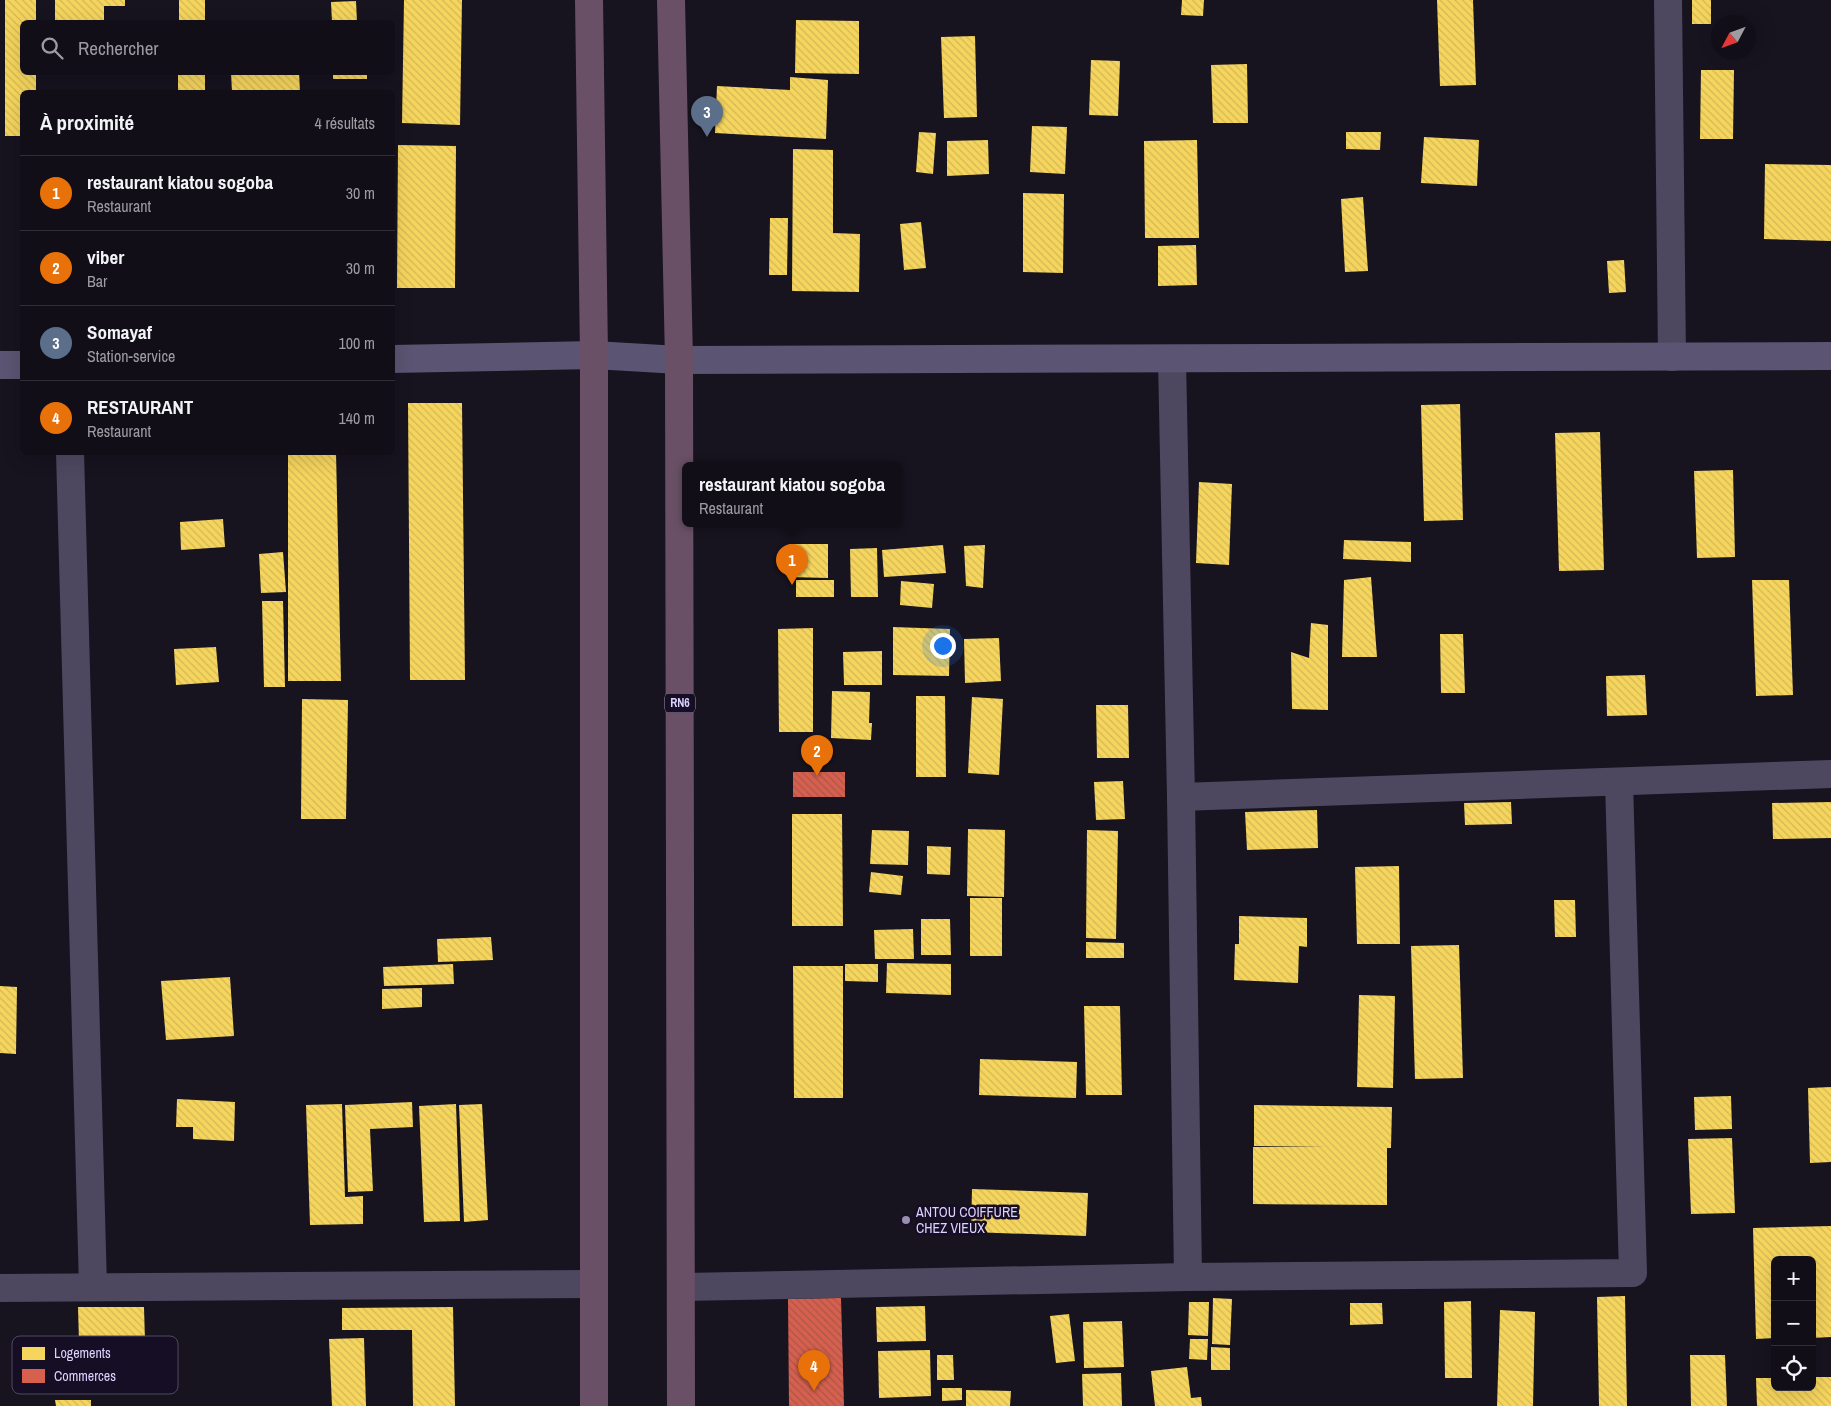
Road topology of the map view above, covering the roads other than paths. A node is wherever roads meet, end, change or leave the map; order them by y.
1 (589, 0) edge
2 (671, 0) edge
3 (1668, 0) edge
4 (594, 355) junction
5 (1831, 356) edge
6 (1672, 357) junction
7 (395, 359) edge
8 (1172, 359) junction
9 (680, 360) junction
10 (0, 365) edge
11 (20, 365) edge
12 (70, 455) edge
13 (1831, 774) edge
14 (1619, 782) junction
15 (1181, 797) junction
16 (1188, 1277) junction
17 (592, 1284) junction
18 (93, 1287) junction
19 (682, 1287) junction
20 (0, 1288) edge
21 (594, 1406) edge
22 (681, 1406) edge

1 - 4 highway
2 - 9 highway, RN6
3 - 6 street
4 - 7 street
4 - 9 street
4 - 17 highway
5 - 6 street
6 - 8 street
8 - 9 street
8 - 15 street
9 - 19 highway, RN6
10 - 11 street
12 - 18 street
13 - 14 street
14 - 15 street
14 - 16 street
15 - 16 street
16 - 19 street
17 - 18 street
17 - 21 highway
18 - 20 street
19 - 22 highway, RN6

